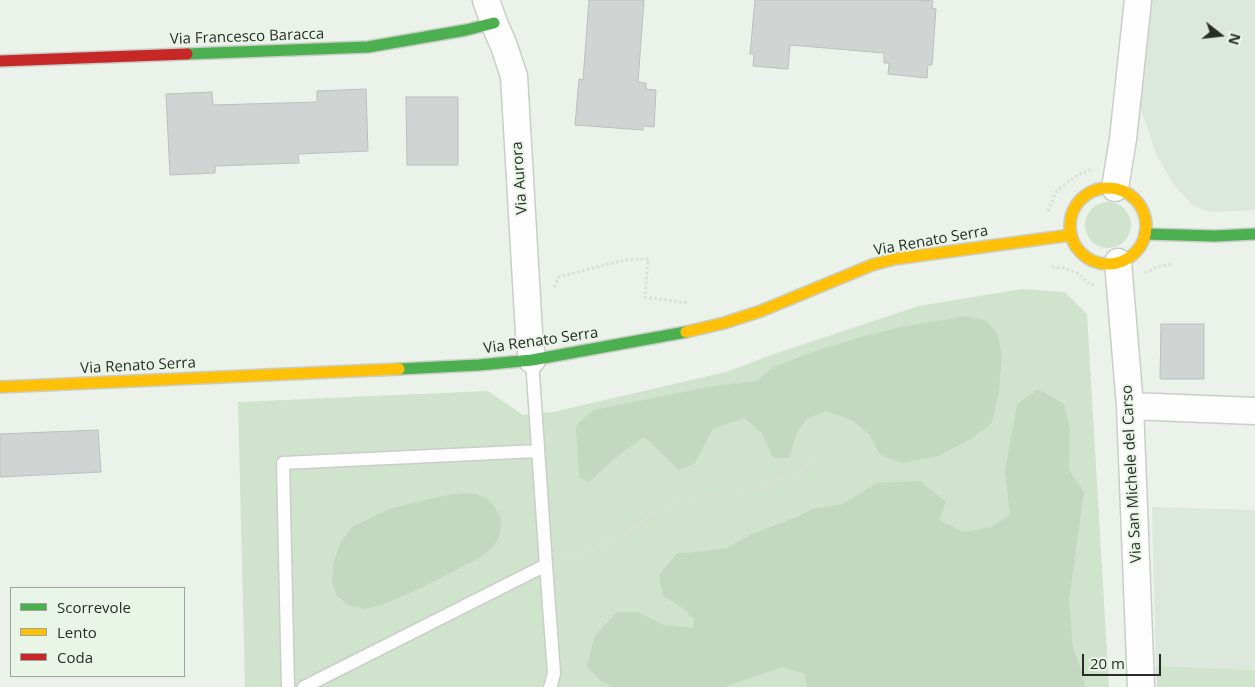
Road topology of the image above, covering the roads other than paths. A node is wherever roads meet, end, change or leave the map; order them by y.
1 (1138, 0) edge
2 (490, 11) edge
3 (0, 61) edge
4 (1116, 188) junction
5 (1145, 234) junction
6 (1255, 234) edge
7 (1071, 235) junction
8 (1119, 271) junction
9 (532, 360) junction
10 (0, 387) edge
11 (1130, 406) junction
12 (1255, 411) edge
13 (538, 450) junction
14 (546, 565) junction
15 (288, 687) edge
16 (304, 687) edge
17 (550, 687) edge
18 (1141, 687) edge

1 - 4 street
2 - 3 street, Via Francesco Baracca
2 - 9 street, Via Aurora
4 - 5 street
4 - 7 street
5 - 6 street
5 - 8 street
7 - 8 street
7 - 9 street, Via Renato Serra
8 - 11 street, Via San Michele del Carso
9 - 10 street, Via Renato Serra
9 - 13 lane
11 - 12 street
11 - 18 street, Via San Michele del Carso
13 - 14 lane
13 - 15 lane
14 - 16 lane
14 - 17 lane

